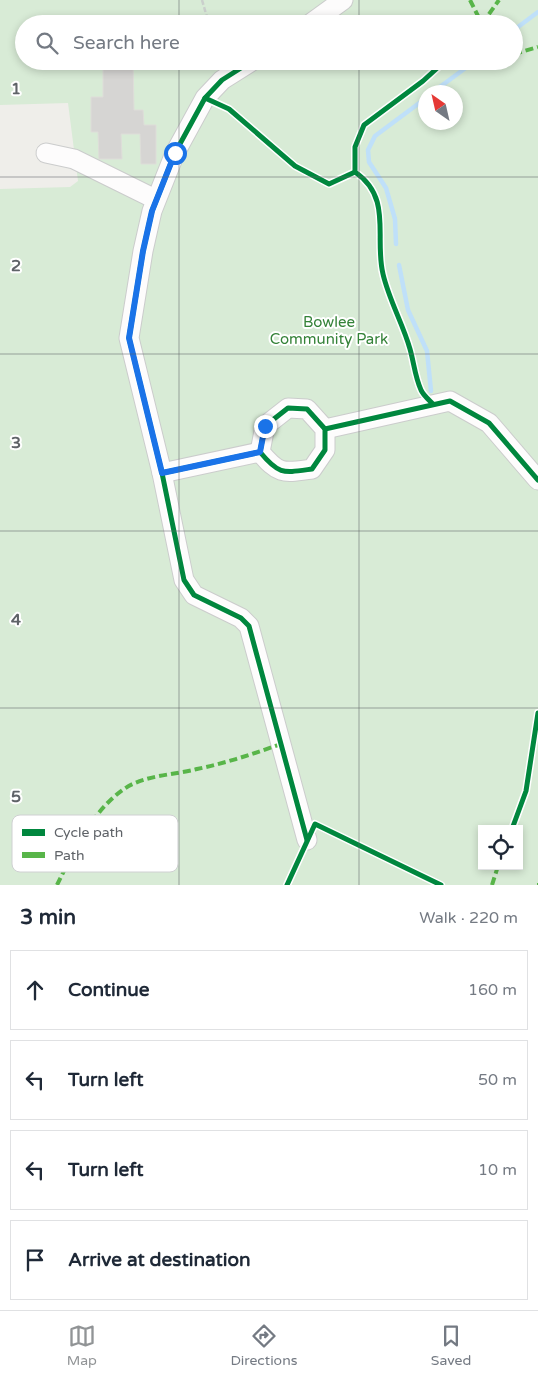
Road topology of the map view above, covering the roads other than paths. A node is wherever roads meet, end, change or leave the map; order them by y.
1 (343, 0) edge
2 (322, 15) edge
3 (238, 70) edge
4 (46, 153) dead end
5 (156, 199) junction
6 (325, 429) junction
7 (260, 452) junction
8 (162, 473) junction
9 (538, 480) edge
10 (307, 840) dead end

1 - 2 lane
3 - 5 lane
4 - 5 lane
5 - 8 lane
6 - 7 lane
6 - 7 lane
6 - 9 lane
7 - 8 lane
8 - 10 lane

